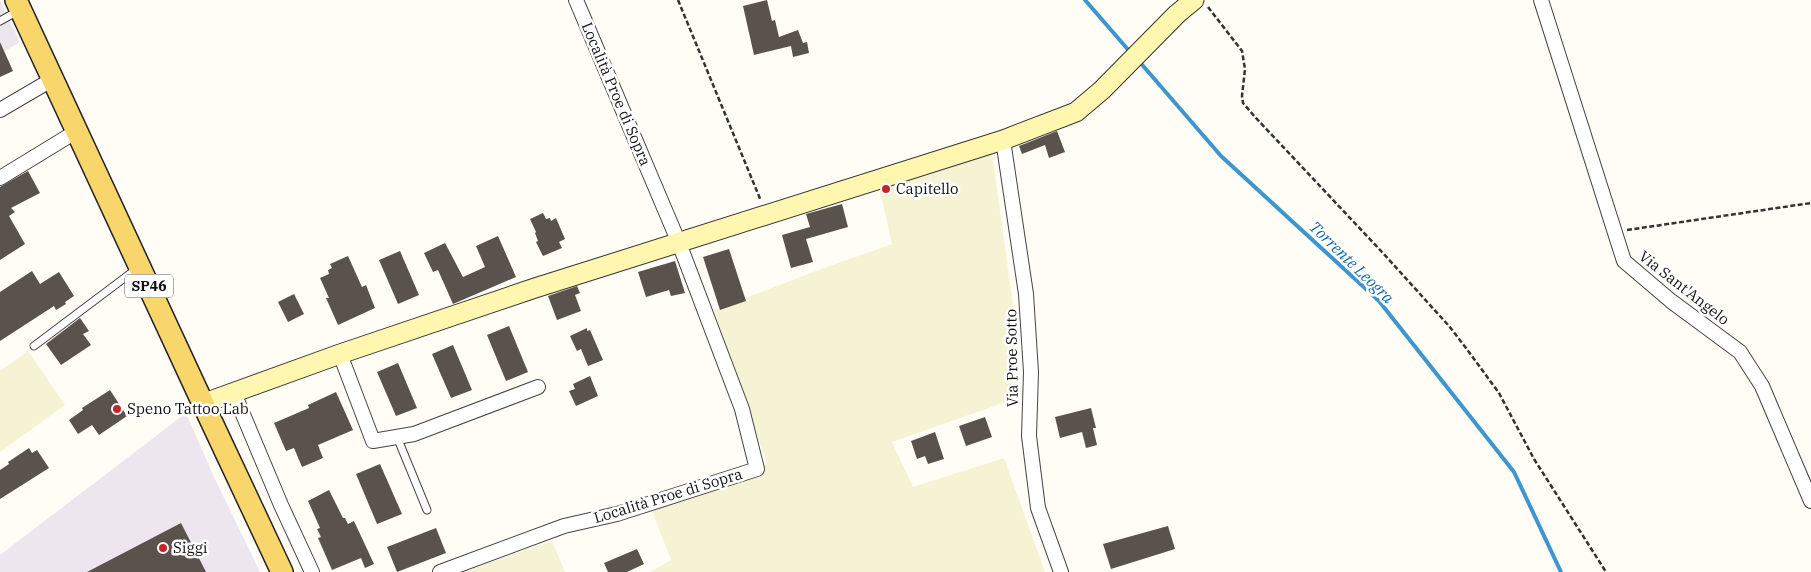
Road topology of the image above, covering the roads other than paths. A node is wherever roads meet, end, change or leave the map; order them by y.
1 (576, 0) edge
2 (1194, 0) edge
3 (1541, 0) edge
4 (18, 5) edge
5 (0, 21) edge
6 (53, 79) junction
7 (0, 110) edge
8 (77, 131) junction
9 (1004, 140) junction
10 (0, 178) edge
11 (679, 243) junction
12 (141, 268) junction
13 (34, 346) dead end
14 (340, 354) junction
15 (538, 387) dead end
16 (234, 393) junction
17 (202, 404) junction
18 (396, 437) junction
19 (1811, 501) edge
20 (427, 510) dead end
21 (282, 572) edge
22 (312, 572) edge
23 (440, 572) edge
24 (1061, 572) edge

1 - 11 street, Località Proe di Sopra
2 - 9 street
3 - 19 street, Via Sant'Angelo
4 - 5 lane
4 - 6 main road, SP46
6 - 7 street
6 - 8 main road, SP46
8 - 10 street
8 - 12 main road, SP46
9 - 11 street
9 - 24 street, Via Proe Sotto
11 - 14 street
11 - 23 street, Località Proe di Sopra
12 - 13 lane
12 - 17 main road, SP46
14 - 16 street
14 - 18 street
15 - 18 street
16 - 17 street
16 - 22 street
17 - 21 main road, SP46
18 - 20 lane

